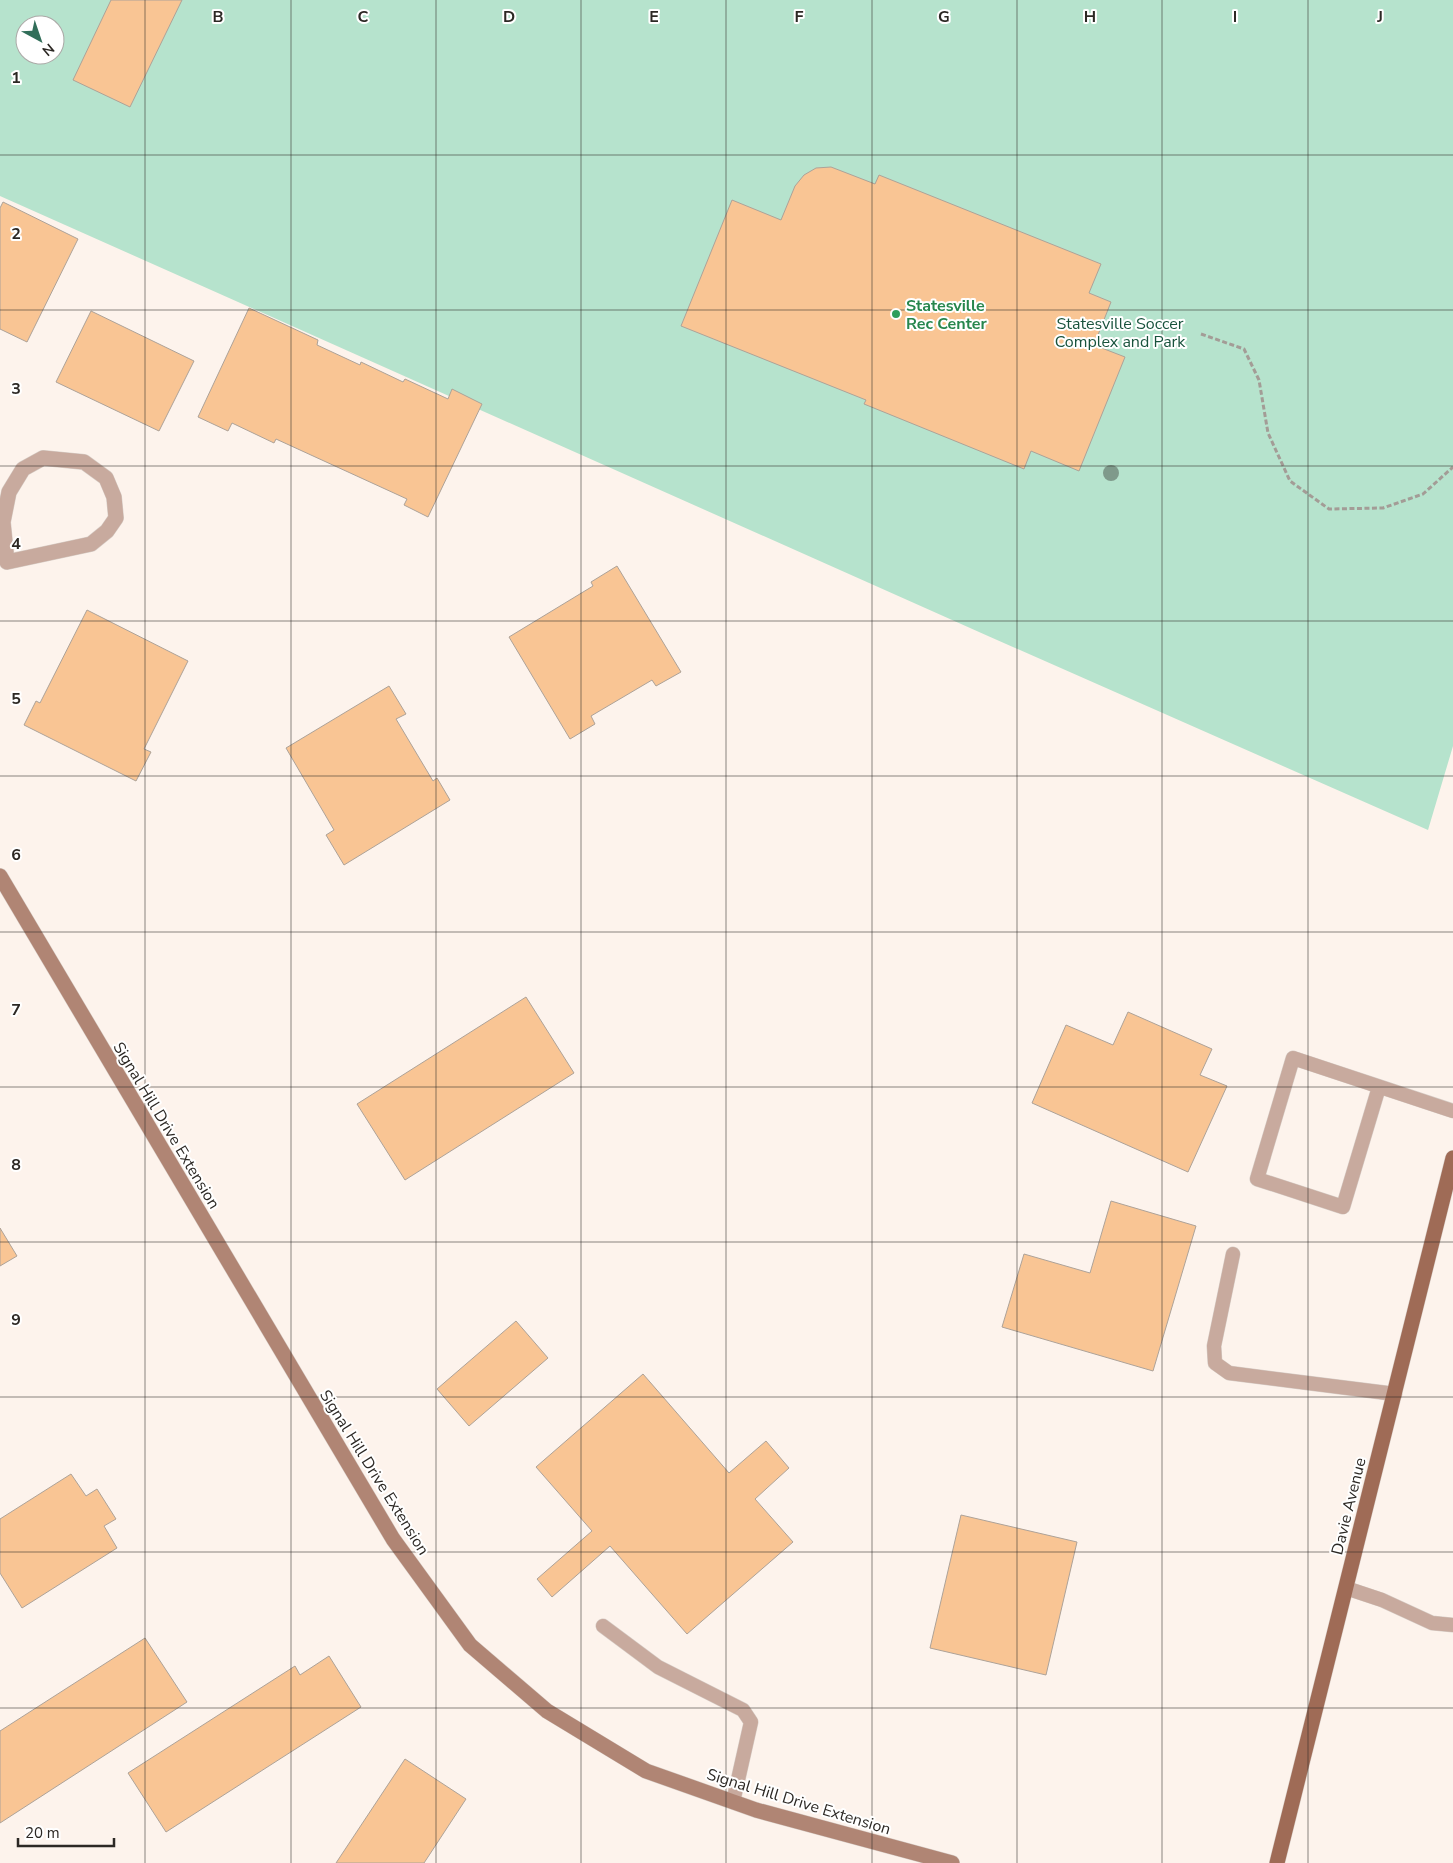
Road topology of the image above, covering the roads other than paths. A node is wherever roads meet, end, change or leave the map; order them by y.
1 (3, 567) edge
2 (0, 876) edge
3 (1379, 1087) junction
4 (1453, 1111) edge
5 (1453, 1158) edge
6 (1233, 1254) dead end
7 (1394, 1394) junction
8 (1346, 1588) junction
9 (1453, 1625) edge
10 (604, 1626) dead end
11 (733, 1802) junction
12 (952, 1863) edge
13 (1277, 1863) edge

1 - 1 street
2 - 11 street, Signal Hill Drive Extension
3 - 3 lane
3 - 4 lane
5 - 7 main road, Davie Avenue
6 - 7 lane
7 - 8 main road, Davie Avenue
8 - 9 lane
8 - 13 main road, Davie Avenue
10 - 11 lane
11 - 12 street, Signal Hill Drive Extension

